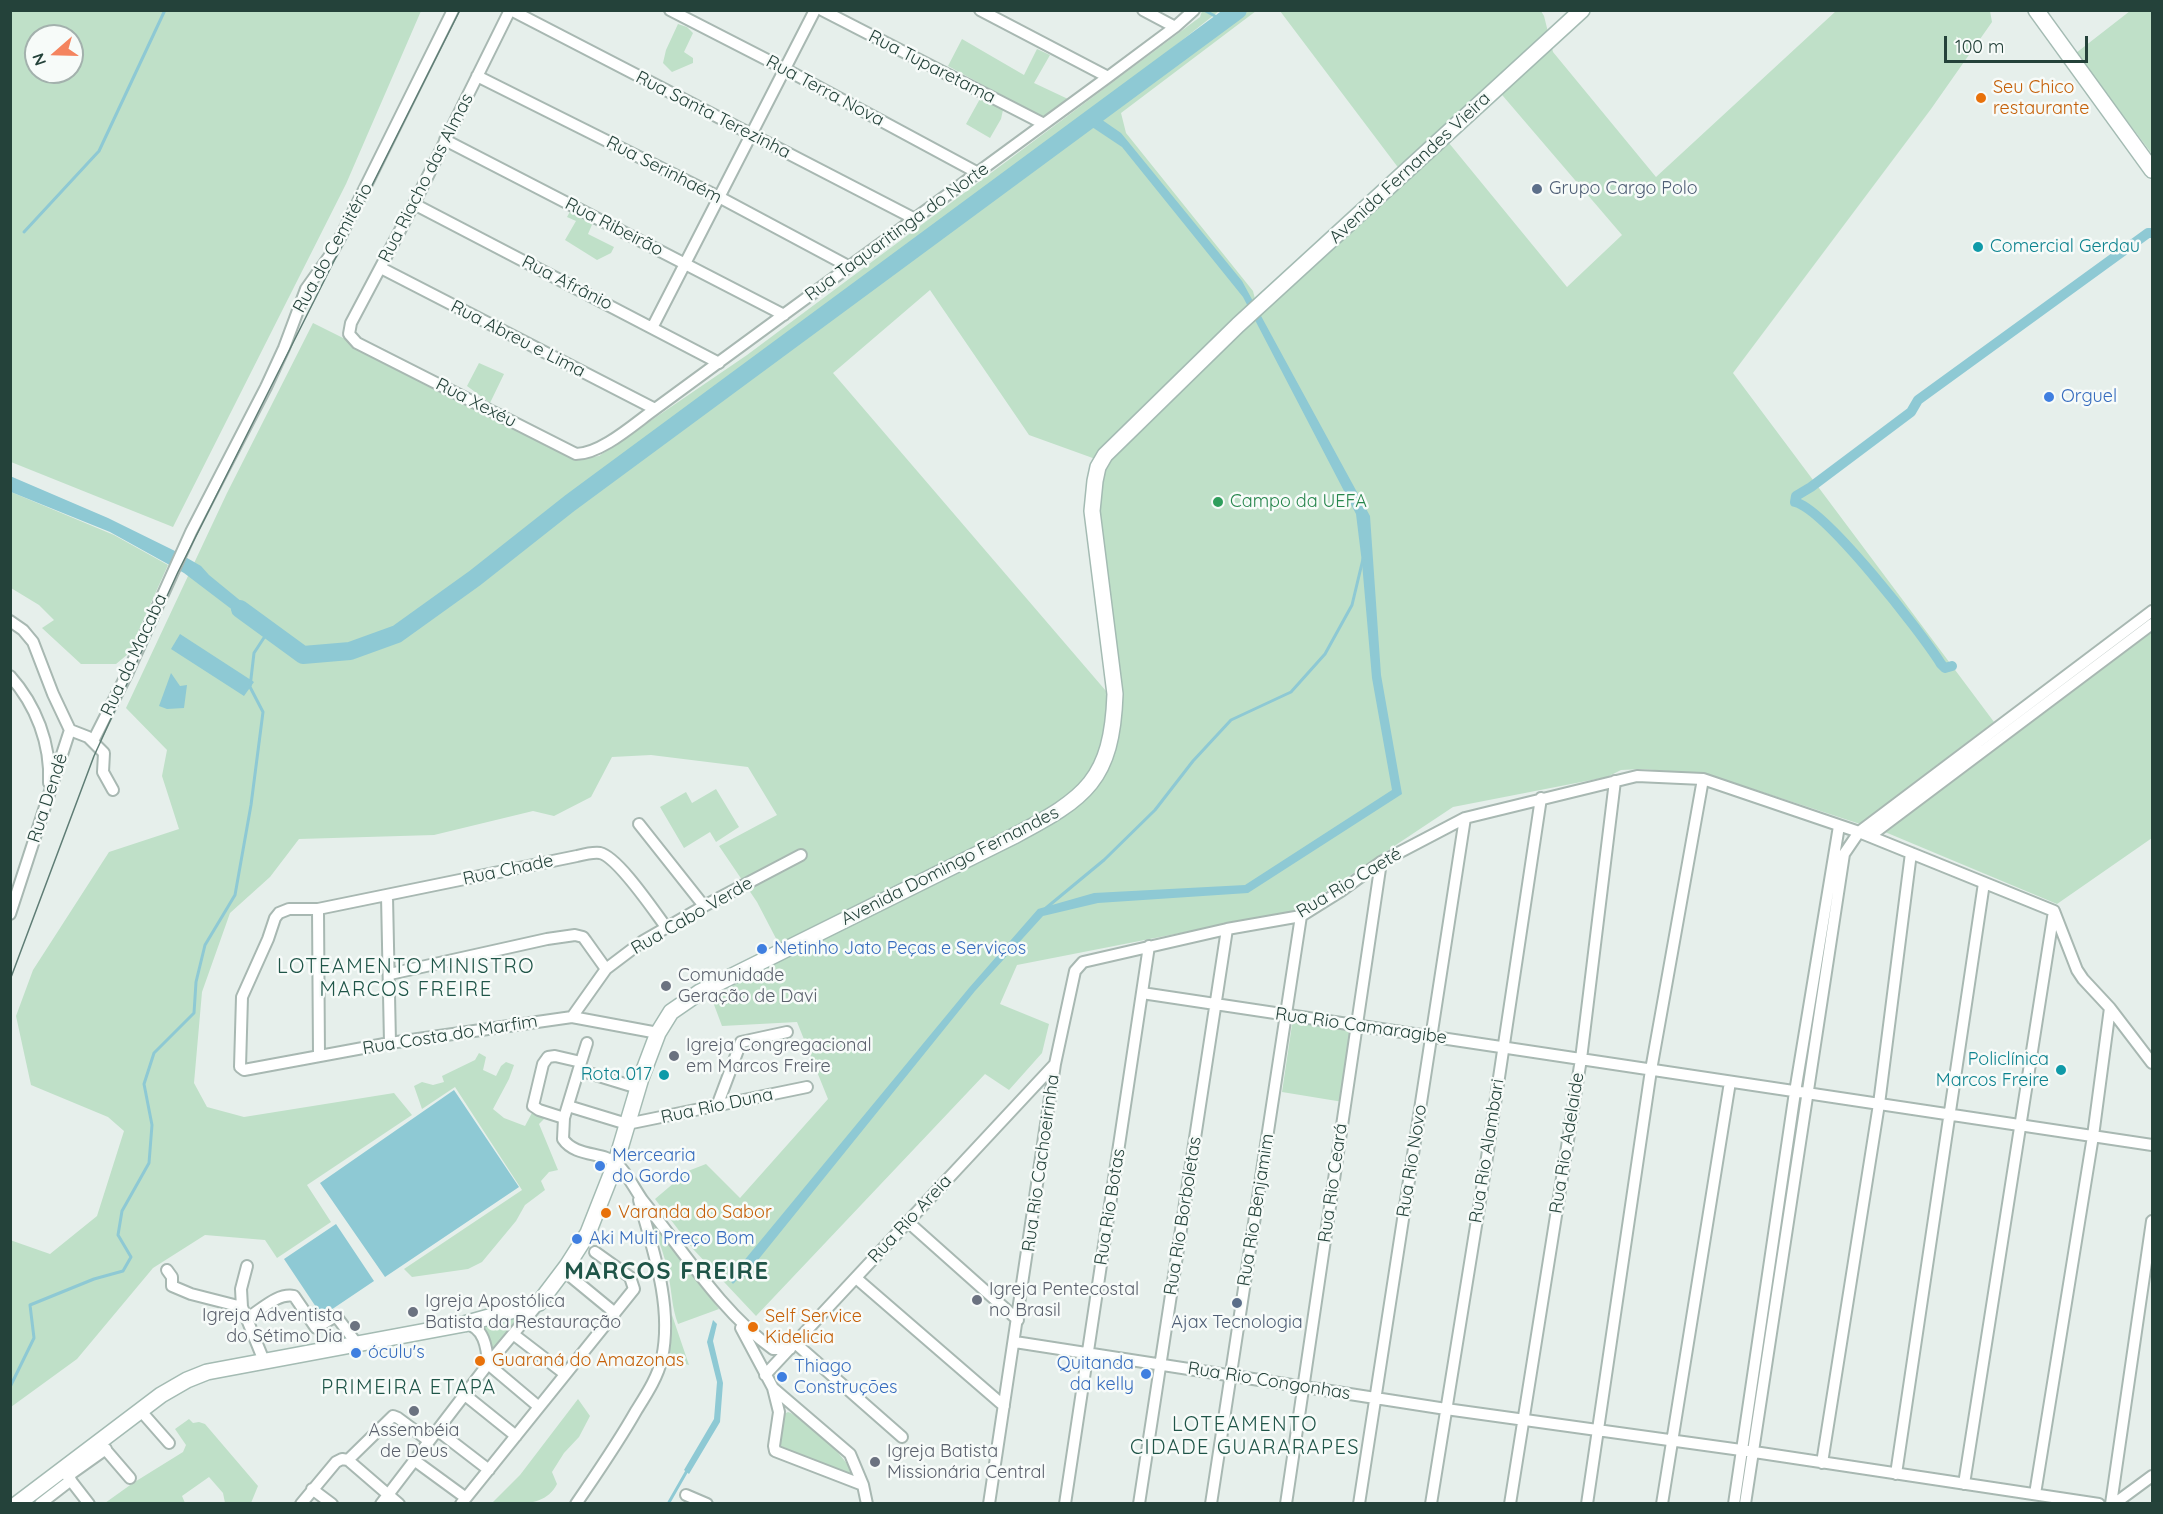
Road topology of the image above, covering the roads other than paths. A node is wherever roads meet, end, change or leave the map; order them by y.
1 (453, 10) edge
2 (510, 10) edge
3 (670, 10) edge
4 (815, 10) edge
5 (822, 10) edge
6 (980, 10) edge
7 (1143, 10) edge
8 (1194, 10) edge
9 (1582, 10) edge
10 (2036, 10) edge
11 (1175, 27) junction
12 (785, 69) junction
13 (477, 76) junction
14 (1108, 77) junction
15 (1042, 123) junction
16 (751, 135) junction
17 (445, 140) junction
18 (2152, 170) edge
19 (978, 172) junction
20 (719, 197) junction
21 (414, 204) junction
22 (915, 219) junction
23 (685, 264) junction
24 (848, 267) junction
25 (381, 268) junction
26 (784, 315) junction
27 (1238, 325) joint
28 (652, 328) junction
29 (357, 343) joint
30 (719, 363) junction
31 (655, 410) junction
32 (597, 449) joint
33 (174, 569) joint
34 (2152, 611) edge
35 (10, 621) edge
36 (2152, 624) edge
37 (10, 676) edge
38 (70, 730) junction
39 (93, 741) junction
40 (1703, 779) junction
41 (1615, 781) junction
42 (112, 790) dead end
43 (49, 795) junction
44 (1541, 798) junction
45 (1465, 818) junction
46 (639, 824) dead end
47 (1839, 826) junction
48 (1859, 832) junction
49 (1870, 836) junction
50 (1911, 853) junction
51 (801, 855) dead end
52 (1381, 862) junction
53 (1984, 883) junction
54 (387, 896) junction
55 (704, 906) junction
56 (318, 909) junction
57 (2054, 911) junction
58 (10, 914) edge
59 (1301, 916) junction
60 (666, 927) junction
61 (1227, 929) junction
62 (1149, 946) junction
63 (1077, 967) joint
64 (606, 969) junction
65 (390, 974) junction
66 (1142, 993) junction
67 (1215, 1004) junction
68 (2110, 1008) junction
69 (1286, 1015) junction
70 (572, 1017) junction
71 (1356, 1026) junction
72 (787, 1032) dead end
73 (658, 1033) junction
74 (1431, 1037) junction
75 (390, 1043) junction
76 (587, 1043) dead end
77 (1503, 1048) junction
78 (319, 1056) junction
79 (1581, 1059) junction
80 (2152, 1063) edge
81 (1055, 1064) junction
82 (580, 1066) junction
83 (241, 1069) joint
84 (1651, 1070) junction
85 (1730, 1082) junction
86 (807, 1087) dead end
87 (638, 1088) junction
88 (1801, 1092) junction
89 (1879, 1104) junction
90 (568, 1106) junction
91 (717, 1106) junction
92 (1949, 1115) junction
93 (564, 1118) junction
94 (627, 1124) junction
95 (2020, 1125) junction
96 (2092, 1136) junction
97 (2152, 1145) edge
98 (616, 1162) junction
99 (638, 1194) junction
100 (2152, 1221) edge
101 (908, 1222) junction
102 (595, 1252) dead end
103 (247, 1266) dead end
104 (167, 1270) dead end
105 (564, 1271) junction
106 (856, 1278) junction
107 (539, 1303) junction
108 (242, 1307) junction
109 (615, 1313) junction
110 (252, 1315) dead end
111 (737, 1319) junction
112 (1018, 1320) junction
113 (464, 1324) junction
114 (513, 1334) junction
115 (1015, 1342) junction
116 (357, 1344) junction
117 (792, 1346) junction
118 (1088, 1353) junction
119 (264, 1361) junction
120 (489, 1364) junction
121 (1160, 1364) junction
122 (565, 1374) junction
123 (765, 1375) junction
124 (1231, 1376) junction
125 (1303, 1387) junction
126 (773, 1388) junction
127 (465, 1395) junction
128 (1375, 1398) junction
129 (1004, 1406) junction
130 (539, 1407) junction
131 (1446, 1409) junction
132 (140, 1410) junction
133 (1524, 1419) junction
134 (437, 1430) junction
135 (1598, 1430) junction
136 (516, 1436) junction
137 (902, 1437) dead end
138 (1673, 1440) junction
139 (429, 1441) junction
140 (168, 1443) dead end
141 (102, 1445) junction
142 (1741, 1450) junction
143 (1753, 1453) junction
144 (348, 1460) junction
145 (414, 1460) junction
146 (1822, 1463) junction
147 (489, 1470) junction
148 (1896, 1474) junction
149 (67, 1475) junction
150 (2152, 1476) edge
151 (130, 1478) dead end
152 (1964, 1484) junction
153 (863, 1485) junction
154 (312, 1489) junction
155 (2035, 1494) junction
156 (686, 1495) dead end
157 (385, 1499) edge
158 (464, 1501) edge
159 (17, 1503) edge
160 (40, 1503) edge
161 (89, 1503) edge
162 (301, 1503) edge
163 (332, 1503) edge
164 (399, 1503) edge
165 (576, 1503) edge
166 (707, 1503) edge
167 (867, 1503) edge
168 (989, 1503) edge
169 (1065, 1503) edge
170 (1139, 1503) edge
171 (1211, 1503) edge
172 (1286, 1503) edge
173 (1359, 1503) edge
174 (1431, 1503) edge
175 (1509, 1503) edge
176 (1587, 1503) edge
177 (1662, 1503) edge
178 (1734, 1503) edge
179 (1745, 1503) edge
180 (2099, 1503) edge
181 (2112, 1503) edge

1 - 33 street, Rua do Cemitério
2 - 13 street, Rua Riacho das Almas
2 - 16 street, Rua Santa Terezinha
3 - 12 street, Rua Terra Nova
4 - 12 street
5 - 15 street, Rua Tuparetama
6 - 14 street
7 - 11 street
8 - 11 street, Rua Taquaritinga do Norte
9 - 27 main road, Avenida Fernandes Vieira
10 - 18 main road
11 - 14 street, Rua Taquaritinga do Norte
12 - 16 street
12 - 19 street, Rua Terra Nova
13 - 17 street, Rua Riacho das Almas
13 - 20 street, Rua Serinhaém
14 - 15 street, Rua Taquaritinga do Norte
15 - 19 street, Rua Taquaritinga do Norte
16 - 20 street
16 - 22 street, Rua Santa Terezinha
17 - 21 street, Rua Riacho das Almas
17 - 23 street, Rua Ribeirão
19 - 22 street, Rua Taquaritinga do Norte
20 - 23 street
20 - 24 street, Rua Serinhaém
21 - 25 street, Rua Riacho das Almas
21 - 28 street, Rua Afrânio
22 - 24 street, Rua Taquaritinga do Norte
23 - 26 street, Rua Ribeirão
23 - 28 street
24 - 26 street, Rua Taquaritinga do Norte
25 - 29 street, Rua Riacho das Almas
25 - 31 street, Rua Abreu e Lima
26 - 30 street, Rua Taquaritinga do Norte
27 - 73 main road, Avenida Domingo Fernandes
28 - 30 street, Rua Afrânio
29 - 32 street, Rua Xexéu
30 - 31 street, Rua Taquaritinga do Norte
31 - 32 street, Rua Taquaritinga do Norte
33 - 39 street, Rua da Macaba
34 - 48 street
35 - 38 street
36 - 49 street
37 - 43 street
38 - 39 street
38 - 43 street, Rua Dendê
39 - 42 street
40 - 41 street, Rua Rio Caeté
40 - 47 street, Rua Rio Caeté
40 - 84 street
41 - 44 street, Rua Rio Caeté
41 - 79 street, Rua Rio Adelaide
43 - 58 street, Rua Dendê
44 - 45 street, Rua Rio Caeté
44 - 77 street, Rua Rio Alambari
45 - 52 street, Rua Rio Caeté
45 - 74 street, Rua Rio Novo
46 - 55 street
47 - 48 street, Rua Rio Caeté
47 - 88 street
48 - 49 street, Rua Rio Caeté
48 - 88 street
49 - 50 street, Rua Rio Caeté
50 - 53 street, Rua Rio Caeté
50 - 89 street
51 - 55 street, Rua Cabo Verde
52 - 59 street, Rua Rio Caeté
52 - 71 street, Rua Rio Ceará
53 - 57 street, Rua Rio Caeté
53 - 92 street
54 - 56 street, Rua Chade
54 - 60 street, Rua Chade
54 - 65 street
55 - 60 street, Rua Cabo Verde
56 - 78 street
56 - 83 street, Rua Chade
57 - 68 street
57 - 95 street
59 - 61 street, Rua Rio Caeté
59 - 69 street, Rua Rio Benjamim
60 - 64 street, Rua Cabo Verde
61 - 62 street, Rua Rio Caeté
61 - 67 street, Rua Rio Borboletas
62 - 63 street, Rua Rio Caeté
62 - 66 street, Rua Rio Botas
63 - 81 street, Rua Rio Cachoeirinha
64 - 65 street
64 - 70 street, Rua Cabo Verde
65 - 75 street
66 - 67 street, Rua Rio Camaragibe
66 - 118 street, Rua Rio Botas
67 - 69 street, Rua Rio Camaragibe
67 - 121 street, Rua Rio Borboletas
68 - 80 street
68 - 96 street
69 - 71 street, Rua Rio Camaragibe
69 - 124 street, Rua Rio Benjamim
70 - 73 street, Rua Costa do Marfim
70 - 75 street, Rua Costa do Marfim
71 - 74 street, Rua Rio Camaragibe
71 - 125 street, Rua Rio Ceará
72 - 91 street
73 - 87 main road, Avenida Domingo Fernandes
74 - 77 street, Rua Rio Camaragibe
74 - 128 street, Rua Rio Novo
75 - 78 street, Rua Costa do Marfim
76 - 82 street
77 - 79 street, Rua Rio Camaragibe
77 - 131 street, Rua Rio Alambari
78 - 83 street, Rua Costa do Marfim
79 - 84 street, Rua Rio Camaragibe
79 - 133 street, Rua Rio Adelaide
81 - 101 street, Rua Rio Areia
81 - 112 street, Rua Rio Cachoeirinha
82 - 87 street
82 - 90 street
82 - 93 street
84 - 85 street, Rua Rio Camaragibe
84 - 135 street
85 - 88 street, Rua Rio Camaragibe
85 - 138 street
86 - 91 street, Rua Rio Duna
87 - 94 main road, Avenida Domingo Fernandes
88 - 89 street, Rua Rio Camaragibe
88 - 142 street
88 - 143 street
89 - 92 street, Rua Rio Camaragibe
89 - 146 street
90 - 93 street
90 - 94 street
91 - 94 street, Rua Rio Duna
92 - 95 street, Rua Rio Camaragibe
92 - 148 street
93 - 98 street
94 - 98 main road
95 - 96 street, Rua Rio Camaragibe
95 - 152 street
96 - 97 street, Rua Rio Camaragibe
96 - 155 street
98 - 99 street
98 - 105 main road
99 - 111 street
99 - 165 street
100 - 181 street
101 - 106 street, Rua Rio Areia
101 - 112 street
102 - 109 street
103 - 108 street
104 - 108 street
105 - 107 main road
105 - 109 street
106 - 117 street, Rua Rio Areia
106 - 129 street
107 - 113 main road
107 - 114 street
108 - 119 street
109 - 122 street
110 - 116 street
111 - 117 street
111 - 123 street
112 - 115 street, Rua Rio Cachoeirinha
113 - 116 main road
113 - 120 street
114 - 120 street
114 - 122 street
115 - 118 street, Rua Rio Congonhas
115 - 129 street, Rua Rio Cachoeirinha
116 - 119 main road
117 - 123 street, Rua Rio Areia
117 - 137 street
118 - 121 street, Rua Rio Congonhas
118 - 169 street, Rua Rio Botas
119 - 132 main road
120 - 127 street
120 - 130 street
121 - 124 street, Rua Rio Congonhas
121 - 170 street, Rua Rio Borboletas
122 - 130 street
123 - 126 street
124 - 125 street, Rua Rio Congonhas
124 - 171 street, Rua Rio Benjamim
125 - 128 street, Rua Rio Congonhas
125 - 172 street, Rua Rio Ceará
126 - 153 street
126 - 153 street
127 - 134 street
127 - 136 street
128 - 131 street, Rua Rio Congonhas
128 - 173 street, Rua Rio Novo
129 - 168 street, Rua Rio Cachoeirinha
130 - 136 street
131 - 133 street, Rua Rio Congonhas
131 - 174 street, Rua Rio Alambari
132 - 140 street
132 - 141 main road
133 - 135 street, Rua Rio Congonhas
133 - 175 street, Rua Rio Adelaide
134 - 139 street
134 - 147 street
135 - 138 street, Rua Rio Congonhas
135 - 176 street
136 - 147 street
138 - 142 street, Rua Rio Congonhas
138 - 177 street
139 - 144 street
139 - 145 street
141 - 149 main road
141 - 151 street
142 - 143 street, Rua Rio Congonhas
142 - 178 street
143 - 146 street, Rua Rio Congonhas
143 - 179 street
144 - 154 street
144 - 157 street
145 - 157 street
145 - 158 street
146 - 148 street, Rua Rio Congonhas
147 - 158 street
148 - 152 street, Rua Rio Congonhas
149 - 159 main road
149 - 160 street
149 - 161 street
150 - 181 street
152 - 155 street, Rua Rio Congonhas
153 - 167 street
154 - 162 street
154 - 163 street
155 - 180 street, Rua Rio Congonhas
156 - 166 street
157 - 164 street

